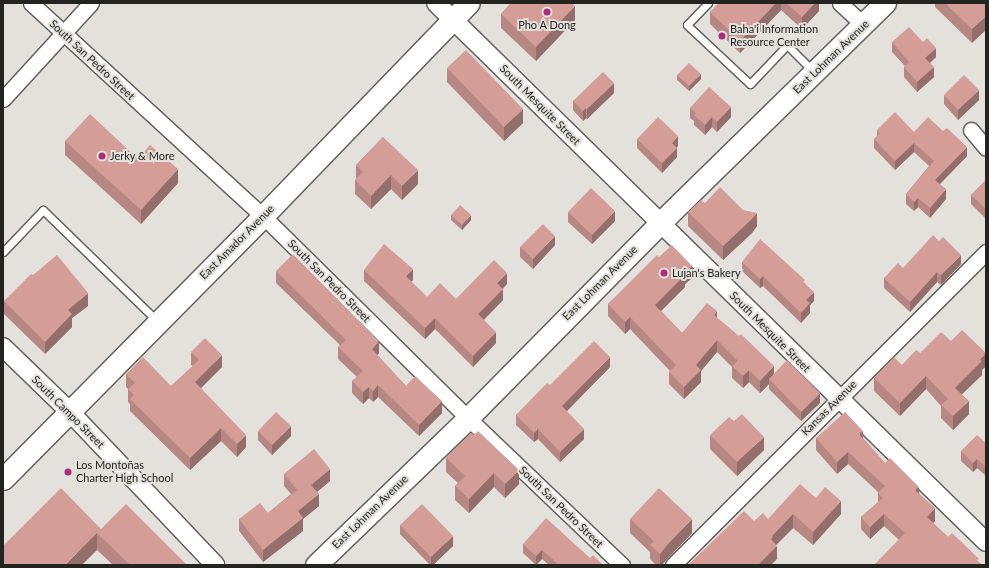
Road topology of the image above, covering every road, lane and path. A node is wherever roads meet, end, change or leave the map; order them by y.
1 (31, 3) edge
2 (91, 3) edge
3 (436, 3) edge
4 (469, 3) edge
5 (708, 3) edge
6 (840, 3) edge
7 (886, 3) edge
8 (453, 19) junction
9 (864, 25) junction
10 (63, 34) junction
11 (815, 73) junction
12 (3, 99) edge
13 (971, 130) dead end
14 (986, 148) edge
15 (263, 216) junction
16 (660, 223) junction
17 (3, 252) edge
18 (986, 252) edge
19 (158, 322) junction
20 (3, 347) edge
21 (838, 399) junction
22 (70, 412) junction
23 (468, 418) junction
24 (3, 479) edge
25 (986, 542) edge
26 (214, 565) edge
27 (316, 565) edge
28 (622, 565) edge
29 (673, 565) edge

1 - 10 street, South San Pedro Street
2 - 10 street
3 - 8 street, South Mesquite Street
4 - 8 main road, East Amador Avenue
5 - 11 lane
6 - 9 street
7 - 9 main road, East Lohman Avenue
8 - 15 main road, East Amador Avenue
8 - 16 street, South Mesquite Street
9 - 11 main road, East Lohman Avenue
10 - 12 street
10 - 15 street, South San Pedro Street
11 - 16 main road, East Lohman Avenue
13 - 14 street
15 - 19 main road, East Amador Avenue
15 - 23 street, South San Pedro Street
16 - 21 street, South Mesquite Street
16 - 23 main road, East Lohman Avenue
17 - 19 lane
18 - 21 street, Kansas Avenue
19 - 22 main road, East Amador Avenue
20 - 22 street, South Campo Street
21 - 25 street, South Mesquite Street
21 - 29 street, Kansas Avenue
22 - 24 main road, East Amador Avenue
22 - 26 street, South Campo Street
23 - 27 main road, East Lohman Avenue
23 - 28 street, South San Pedro Street

